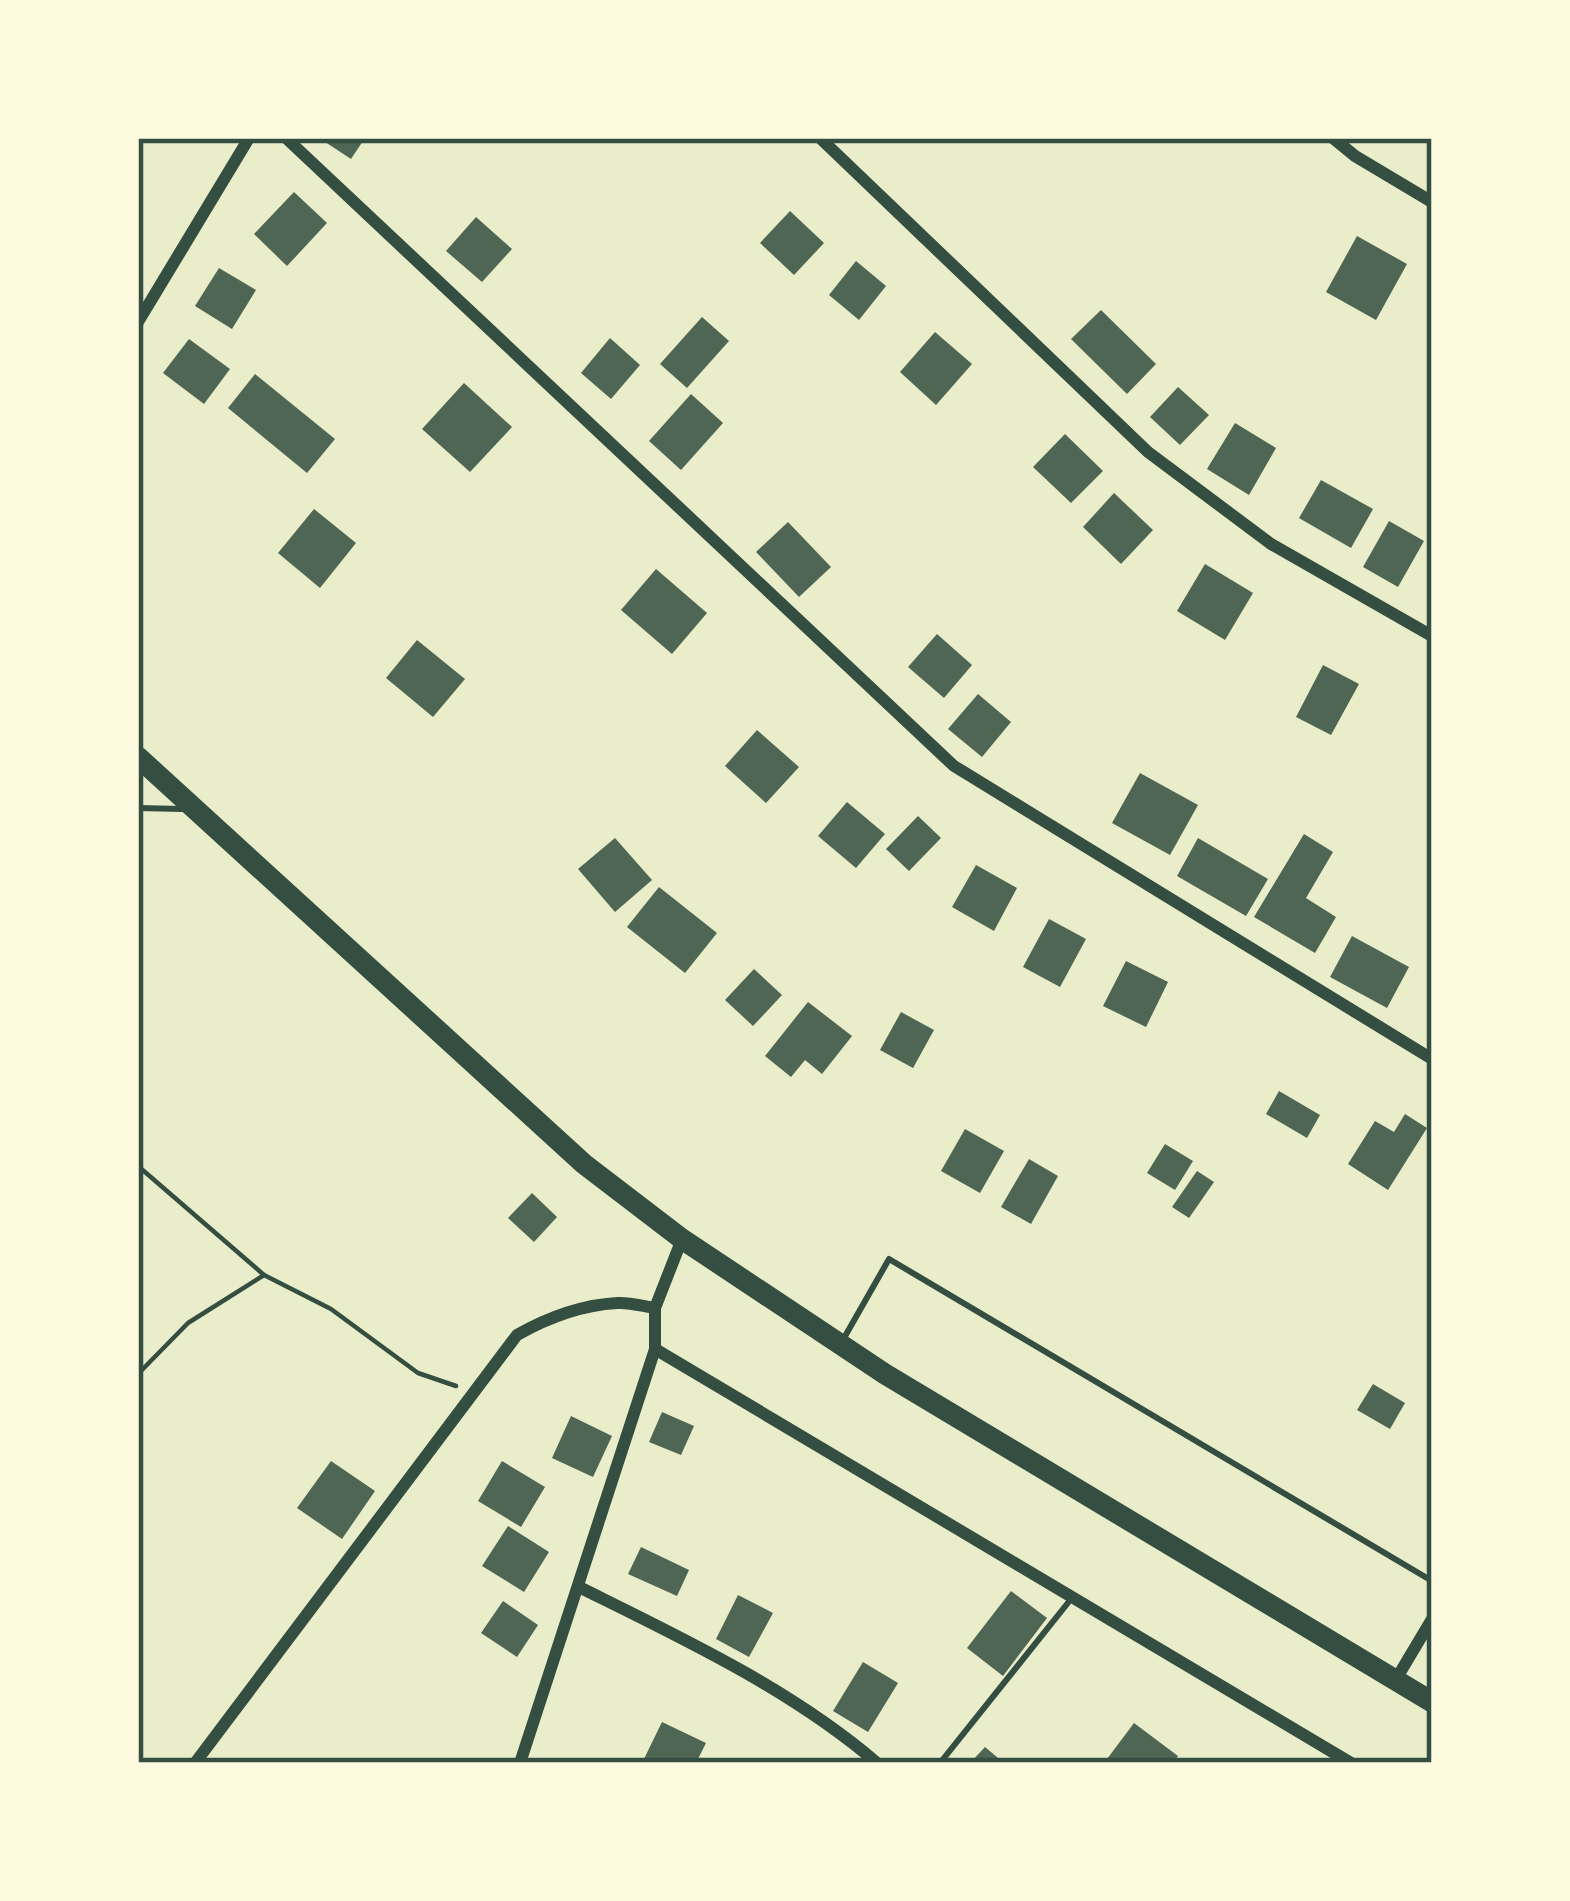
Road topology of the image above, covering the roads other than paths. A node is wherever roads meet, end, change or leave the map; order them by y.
1 (249, 138) edge
2 (286, 138) edge
3 (820, 138) edge
4 (1333, 138) edge
5 (1432, 202) edge
6 (138, 322) edge
7 (1432, 636) edge
8 (138, 758) edge
9 (138, 808) edge
10 (193, 809) junction
11 (1432, 1059) edge
12 (682, 1239) junction
13 (655, 1308) junction
14 (840, 1344) junction
15 (655, 1349) junction
16 (1432, 1581) edge
17 (579, 1587) junction
18 (1071, 1599) junction
19 (1432, 1618) edge
20 (1395, 1681) junction
21 (1432, 1702) edge
22 (195, 1763) edge
23 (520, 1763) edge
24 (877, 1763) edge
25 (940, 1763) edge
26 (1351, 1763) edge

1 - 6 street
2 - 11 street
3 - 7 street
4 - 5 street
8 - 10 highway
9 - 10 lane
10 - 12 highway
12 - 13 street
12 - 14 highway
13 - 15 street
13 - 22 street
14 - 16 lane
14 - 20 highway
15 - 17 street
15 - 18 street
17 - 23 street
17 - 24 street
18 - 25 lane
18 - 26 street
19 - 20 street
20 - 21 highway

